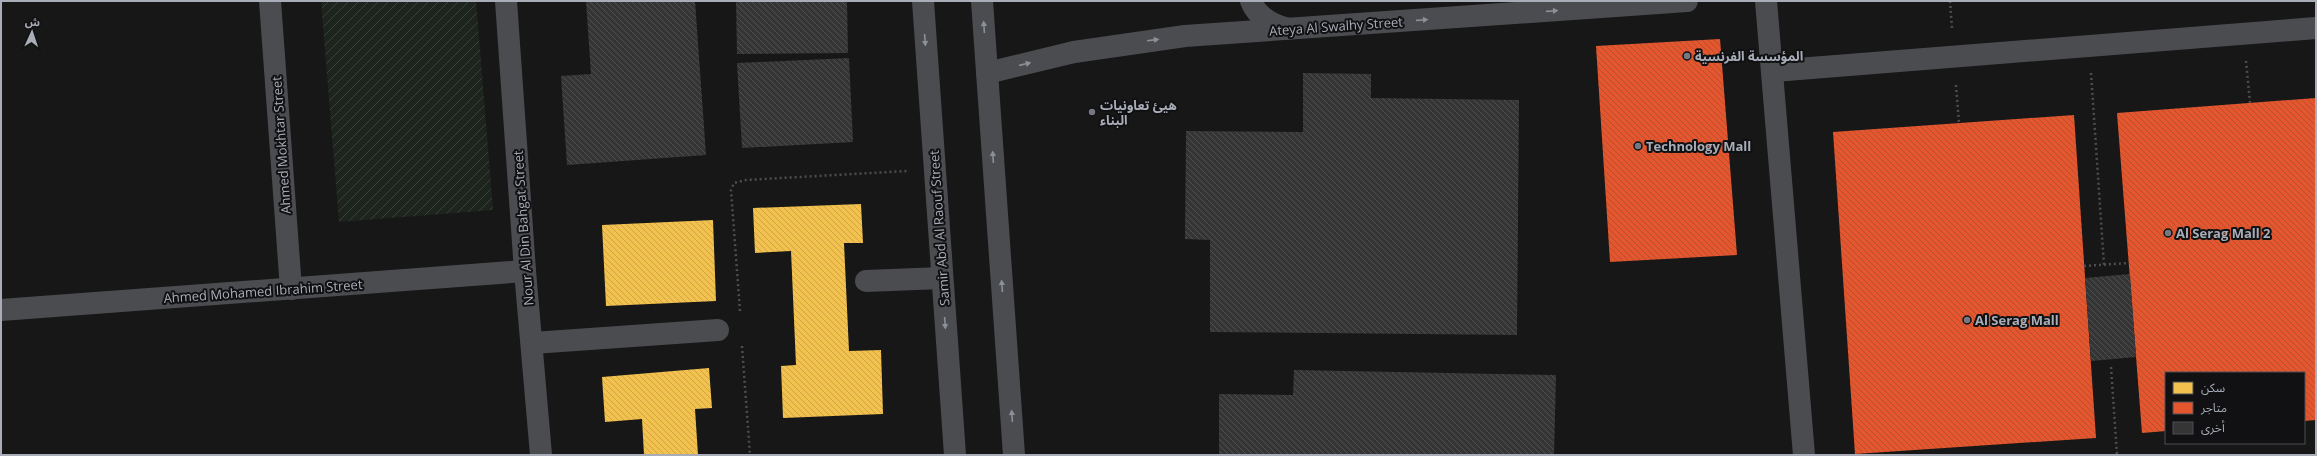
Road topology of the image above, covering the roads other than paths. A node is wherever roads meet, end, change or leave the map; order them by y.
1 (270, 1) edge
2 (506, 1) edge
3 (923, 1) edge
4 (982, 1) edge
5 (1251, 1) edge
6 (1687, 1) edge
7 (1766, 1) edge
8 (2316, 28) edge
9 (1289, 30) junction
10 (1774, 71) junction
11 (987, 73) junction
12 (525, 271) junction
13 (942, 278) junction
14 (866, 281) dead end
15 (291, 289) junction
16 (1, 310) edge
17 (718, 330) dead end
18 (533, 343) junction
19 (541, 455) edge
20 (955, 455) edge
21 (1014, 455) edge
22 (1804, 455) edge

1 - 15 street, Ahmed Mokhtar Street
2 - 12 street, Nour Al Din Bahgat Street
3 -> 13 street, Samir Abd Al Raouf Street
11 -> 4 street
5 - 9 street
9 -> 6 street, Ateya Al Swalhy Street
7 - 10 street
8 - 10 street
11 -> 9 street, Ateya Al Swalhy Street
10 - 22 street
21 -> 11 street
12 - 15 street, Ahmed Mohamed Ibrahim Street
12 - 18 street, Nour Al Din Bahgat Street
13 - 14 street
13 -> 20 street, Samir Abd Al Raouf Street
15 - 16 street, Ahmed Mohamed Ibrahim Street
17 - 18 street
18 - 19 street, Nour Al Din Bahgat Street

